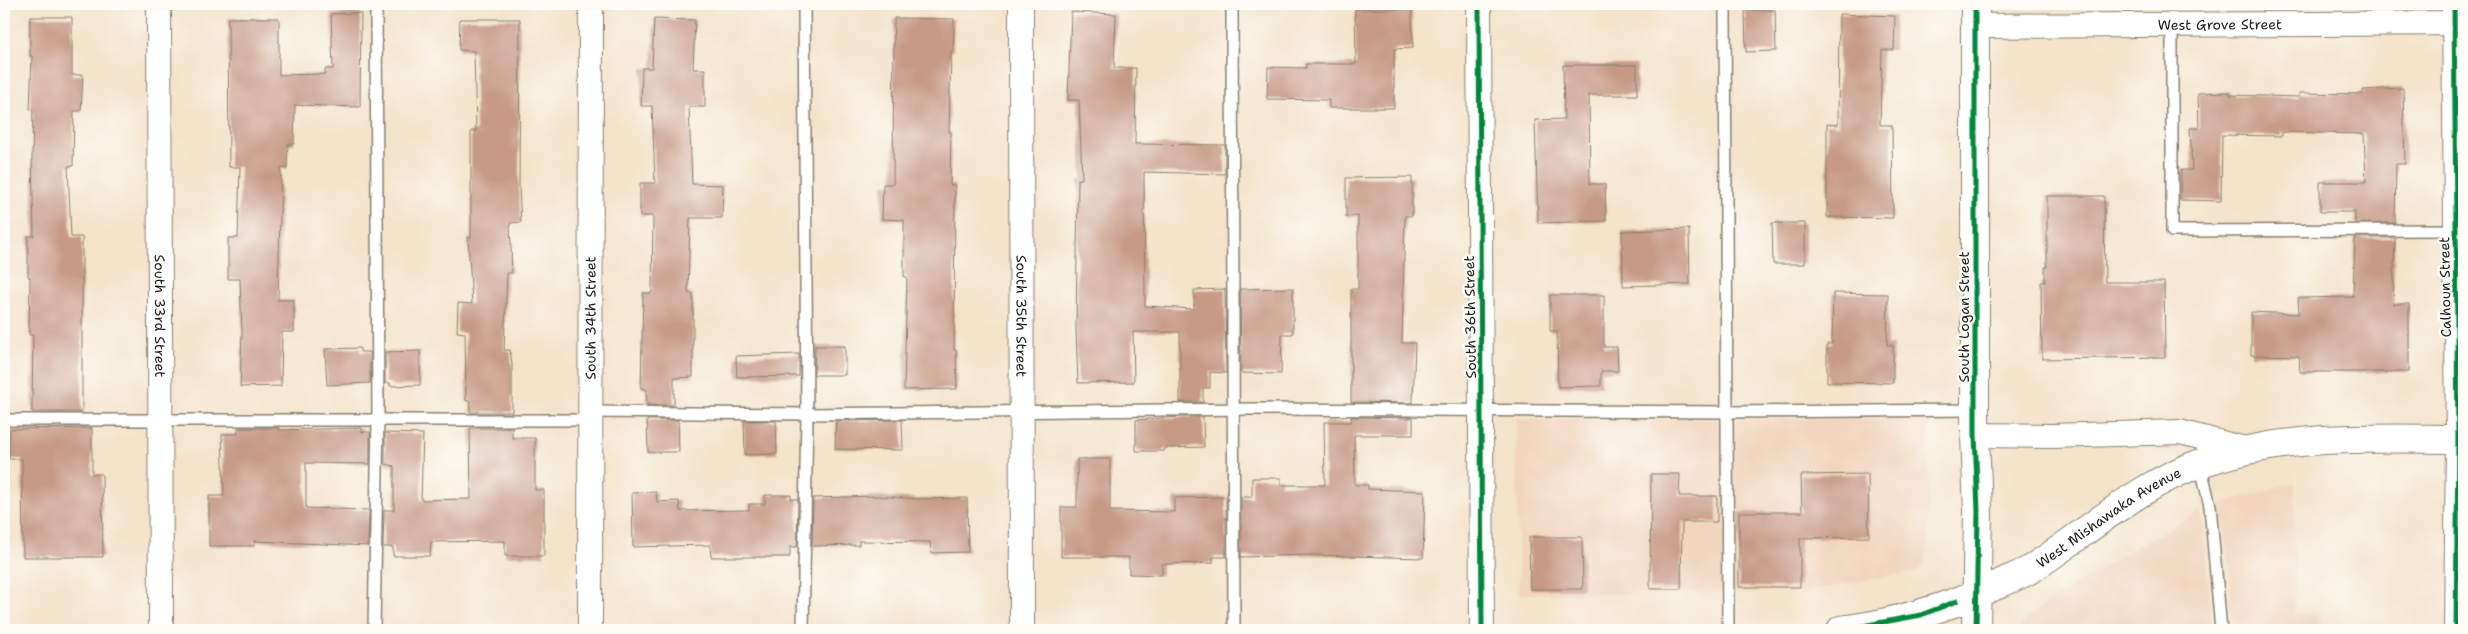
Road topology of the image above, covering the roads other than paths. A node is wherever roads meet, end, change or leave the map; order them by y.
1 (159, 4) edge
2 (376, 4) edge
3 (591, 4) edge
4 (804, 4) edge
5 (1020, 4) edge
6 (1232, 4) edge
7 (1479, 4) edge
8 (1726, 4) edge
9 (1975, 15) edge
10 (2458, 17) edge
11 (2172, 26) junction
12 (2460, 230) edge
13 (1234, 410) junction
14 (1482, 410) junction
15 (1020, 412) junction
16 (1727, 412) junction
17 (807, 414) junction
18 (591, 416) junction
19 (378, 418) junction
20 (4, 420) edge
21 (161, 420) junction
22 (1976, 422) junction
23 (2461, 439) edge
24 (2245, 450) junction
25 (2200, 463) junction
26 (1976, 594) junction
27 (161, 630) edge
28 (374, 630) edge
29 (590, 630) edge
30 (803, 630) edge
31 (1022, 630) edge
32 (1234, 630) edge
33 (1482, 630) edge
34 (1728, 630) edge
35 (1841, 630) edge
36 (1976, 630) edge
37 (2221, 630) edge
38 (2456, 630) edge

1 - 21 street, South 33rd Street
2 - 19 lane
3 - 18 street, South 34th Street
4 - 17 lane
5 - 15 street, South 35th Street
6 - 13 lane
7 - 14 street, South 36th Street
8 - 16 lane
9 - 11 street, West Grove Street
9 - 22 main road, South Logan Street
10 - 11 street, West Grove Street
10 - 12 street, Calhoun Street
11 - 12 lane
12 - 23 street, Calhoun Street
13 - 14 lane
13 - 15 lane
13 - 32 lane
14 - 16 lane
14 - 33 street, South 36th Street
15 - 17 lane
15 - 31 street, South 35th Street
16 - 22 lane
16 - 34 lane
17 - 18 lane
17 - 30 lane
18 - 19 lane
18 - 29 street, South 34th Street
19 - 21 lane
19 - 28 lane
20 - 21 lane
21 - 27 street, South 33rd Street
22 - 24 street, West Mishawaka Avenue
22 - 26 main road, South Logan Street
23 - 24 main road, West Mishawaka Avenue
23 - 38 street, Calhoun Street
24 - 25 main road, West Mishawaka Avenue
25 - 26 main road, West Mishawaka Avenue
25 - 37 lane
26 - 35 main road, West Mishawaka Avenue
26 - 36 main road, South Logan Street

